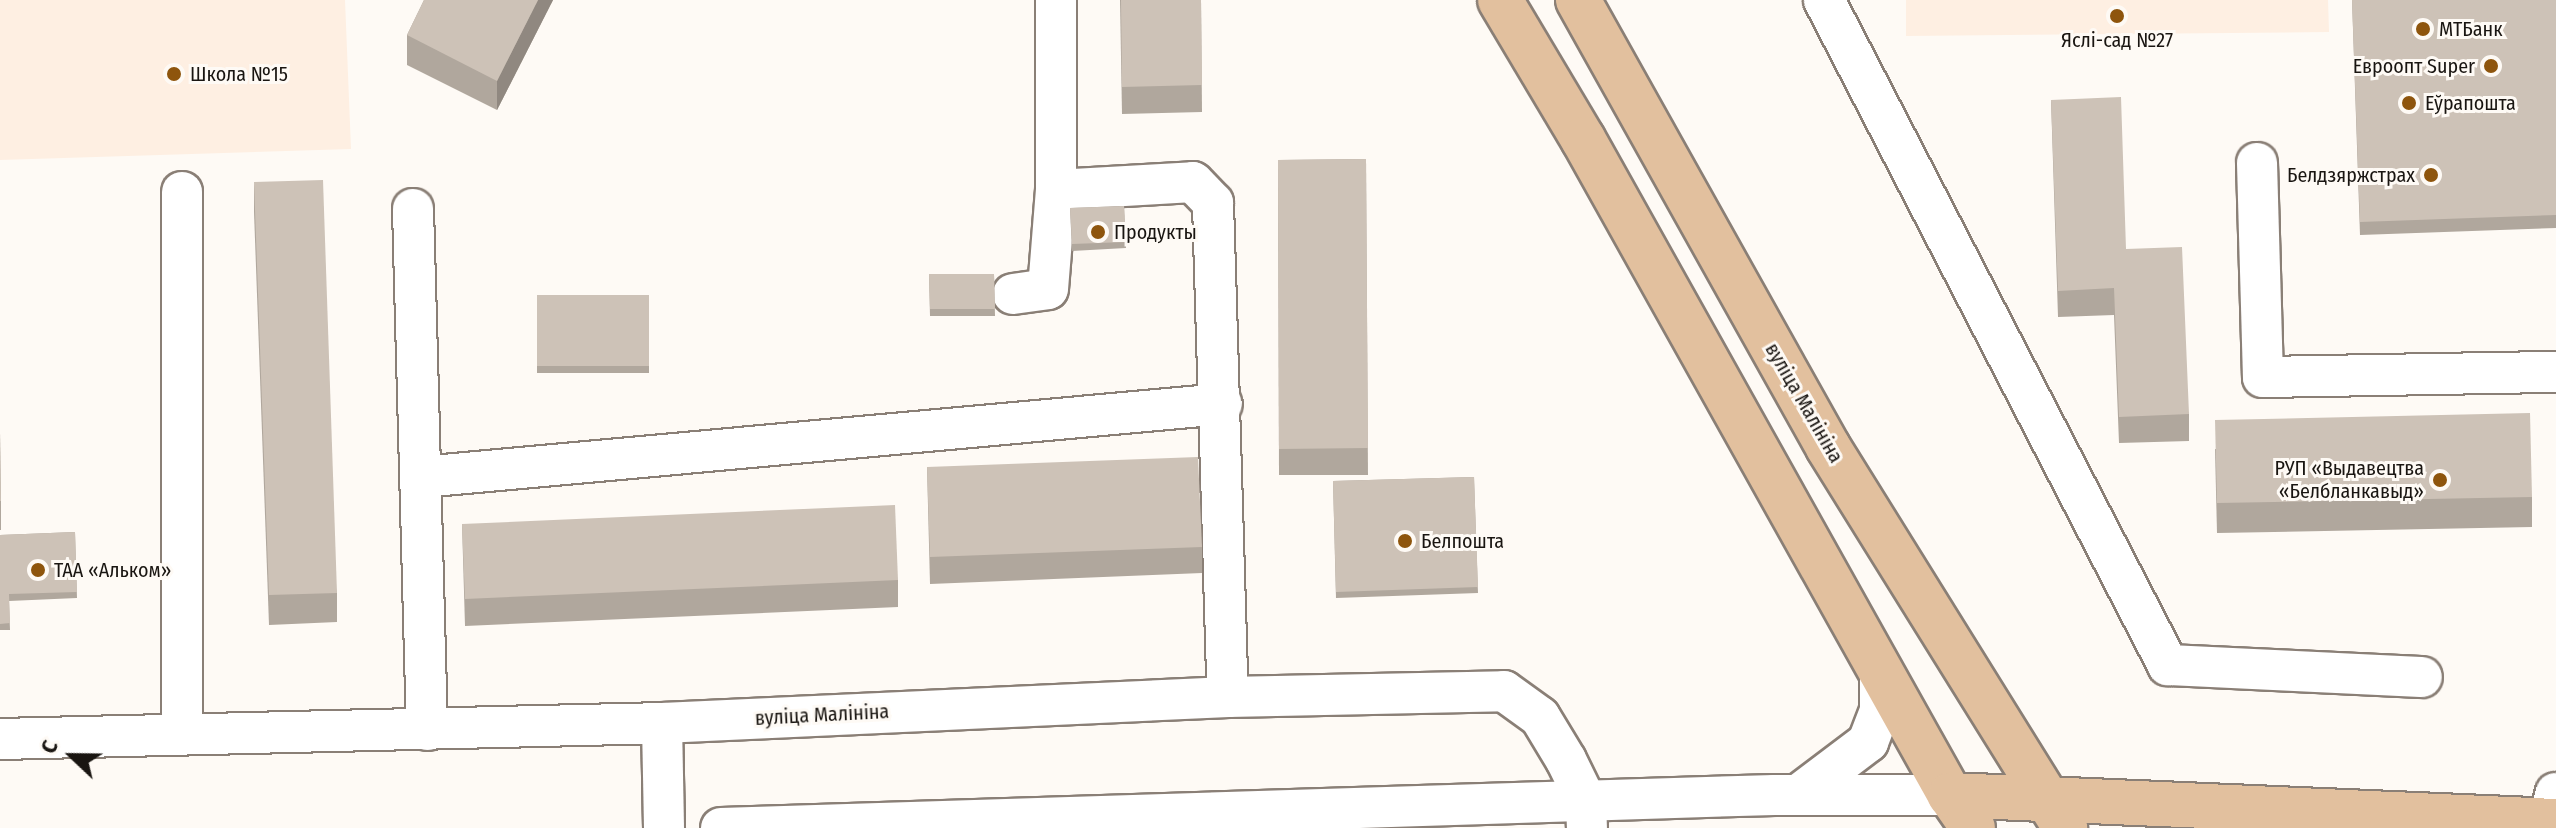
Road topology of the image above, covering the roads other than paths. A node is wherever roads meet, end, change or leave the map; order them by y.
1 (1056, 0) edge
2 (1500, 0) edge
3 (1578, 0) edge
4 (1824, 0) edge
5 (2257, 163) dead end
6 (1056, 190) junction
7 (182, 192) dead end
8 (413, 209) dead end
9 (1013, 294) dead end
10 (2556, 372) edge
11 (1222, 404) junction
12 (422, 477) junction
13 (1880, 671) junction
14 (2422, 677) dead end
15 (1228, 697) junction
16 (662, 723) junction
17 (427, 730) junction
18 (182, 734) junction
19 (0, 739) edge
20 (1798, 795) junction
21 (1962, 812) edge
22 (2056, 812) edge
23 (1586, 814) edge
24 (2552, 816) edge
25 (664, 828) edge
26 (721, 828) edge

1 - 6 street
2 - 13 main road
3 - 22 main road, вуліца Малініна
4 - 14 street
5 - 10 street
6 - 9 street
6 - 11 street
7 - 18 street
8 - 12 street
11 - 12 street
11 - 15 street
12 - 17 street
13 - 20 street
13 - 21 main road
15 - 16 street, вуліца Малініна
15 - 23 street, вуліца Малініна
16 - 17 street, вуліца Малініна
16 - 25 street
17 - 18 street, вуліца Малініна
18 - 19 street, вуліца Малініна
20 - 21 street
20 - 23 street
21 - 22 main road
22 - 24 main road
23 - 26 street

